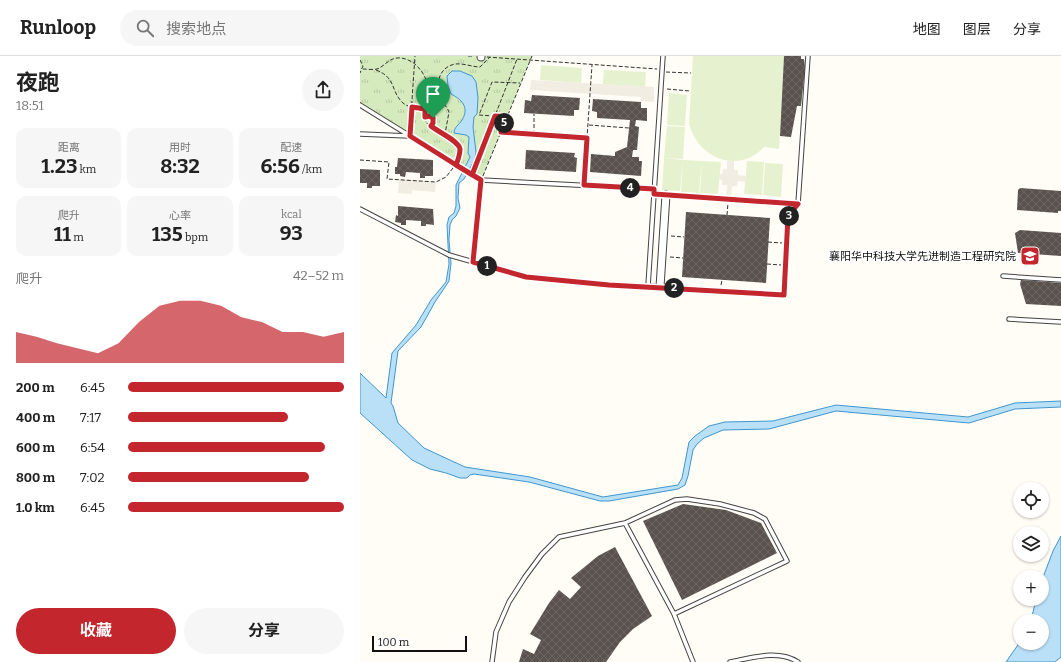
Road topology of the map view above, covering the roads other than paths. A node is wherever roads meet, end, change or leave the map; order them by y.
1 (663, 56) edge
2 (808, 56) edge
3 (360, 105) edge
4 (360, 134) edge
5 (410, 136) junction
6 (481, 180) junction
7 (654, 189) junction
8 (654, 194) junction
9 (666, 195) junction
10 (798, 204) junction
11 (360, 209) edge
12 (473, 262) junction
13 (1003, 276) dead end
14 (1061, 280) edge
15 (648, 286) junction
16 (660, 287) junction
17 (1009, 319) dead end
18 (1061, 322) edge
19 (625, 524) junction
20 (674, 614) junction
21 (492, 662) edge
22 (693, 662) edge
23 (730, 662) edge
24 (798, 662) edge

1 - 7 lane
2 - 10 lane
3 - 5 lane
4 - 5 lane
5 - 6 lane
6 - 7 lane
6 - 12 lane
7 - 8 lane
8 - 9 lane
8 - 15 lane
9 - 10 lane
9 - 16 street
10 - 16 lane
11 - 12 lane
12 - 15 lane
13 - 14 lane
15 - 16 lane
17 - 18 lane
19 - 20 lane
19 - 20 lane
19 - 21 lane
20 - 22 lane
23 - 24 lane

